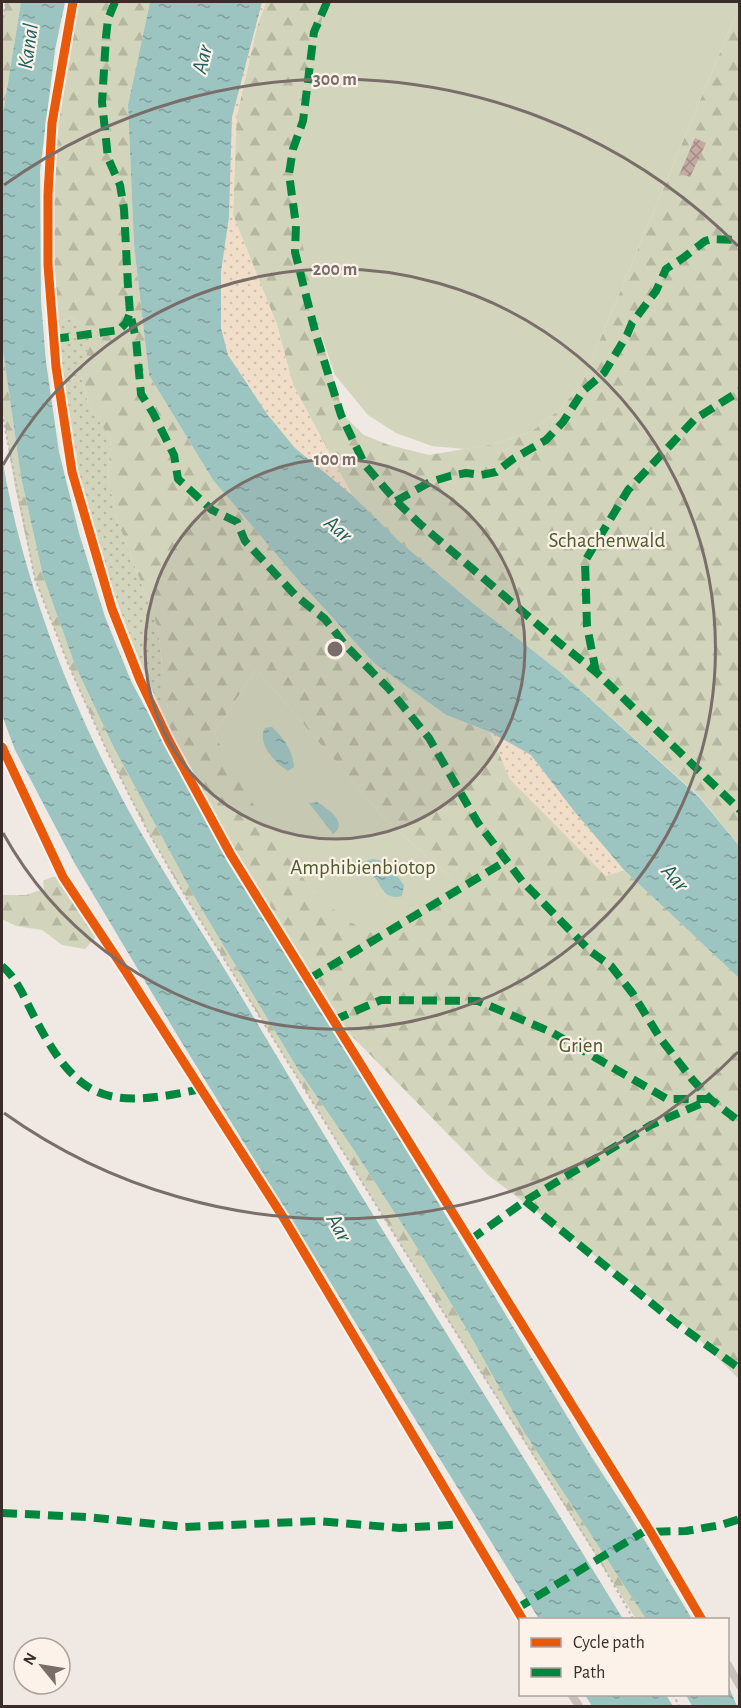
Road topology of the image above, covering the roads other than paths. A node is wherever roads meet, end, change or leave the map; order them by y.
1 (73, 2) edge
2 (2, 747) edge
3 (522, 1618) edge
4 (701, 1618) edge
5 (729, 1667) edge
6 (740, 1686) edge

1 - 4 lane
2 - 3 lane
5 - 6 lane

